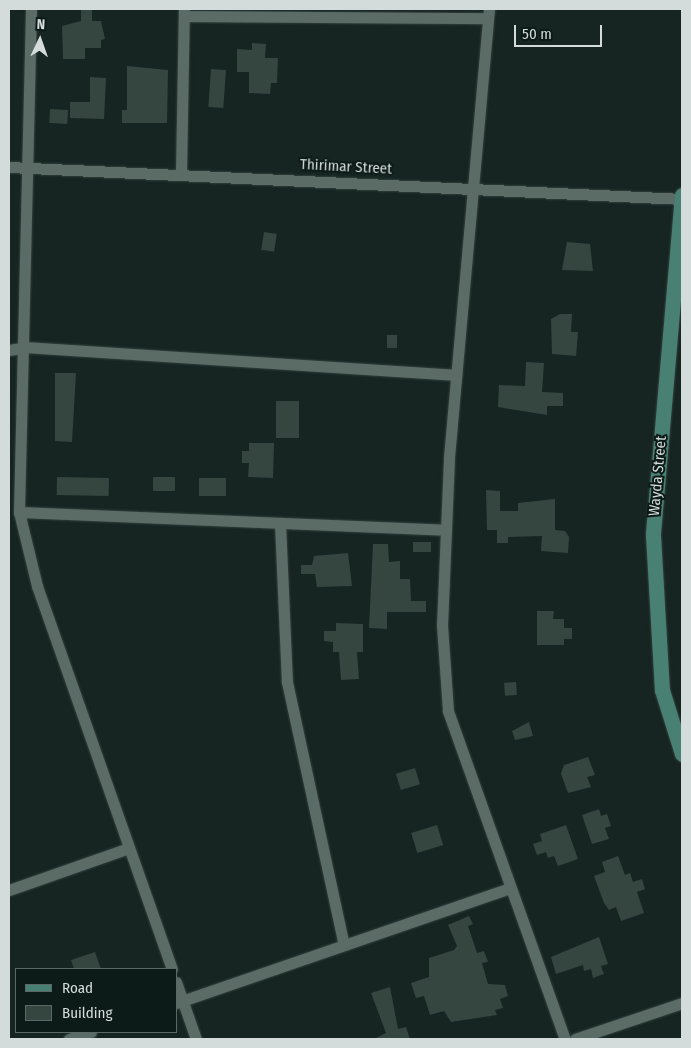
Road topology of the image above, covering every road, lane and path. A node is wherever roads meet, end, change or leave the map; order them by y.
1 (31, 9) edge
2 (184, 12) edge
3 (489, 13) edge
4 (9, 167) edge
5 (28, 167) junction
6 (181, 174) junction
7 (476, 188) junction
8 (682, 195) edge
9 (682, 200) edge
10 (26, 347) junction
11 (9, 350) edge
12 (456, 375) junction
13 (19, 512) junction
14 (280, 523) junction
15 (446, 530) junction
16 (682, 754) edge
17 (129, 848) junction
18 (508, 889) junction
19 (9, 890) edge
20 (344, 945) junction
21 (172, 968) edge
22 (179, 1002) edge
23 (682, 1003) edge
24 (89, 1033) edge
25 (70, 1039) edge
26 (196, 1039) edge
27 (565, 1039) edge
28 (575, 1039) edge

1 - 5 street
2 - 3 street
2 - 6 street
3 - 7 street
4 - 5 street, Thirimar Street
5 - 6 street, Thirimar Street
5 - 10 street
6 - 7 street, Thirimar Street
7 - 9 street, Thirimar Street
7 - 12 street
8 - 9 street, Wayda Street
9 - 16 street, Wayda Street
10 - 11 street
10 - 12 street
10 - 13 street
12 - 15 street
13 - 14 street
13 - 17 street
14 - 15 street
14 - 20 street
15 - 18 street
17 - 19 street
17 - 21 street
18 - 20 street
18 - 27 street
20 - 22 street
22 - 26 street
23 - 28 street
24 - 25 street

